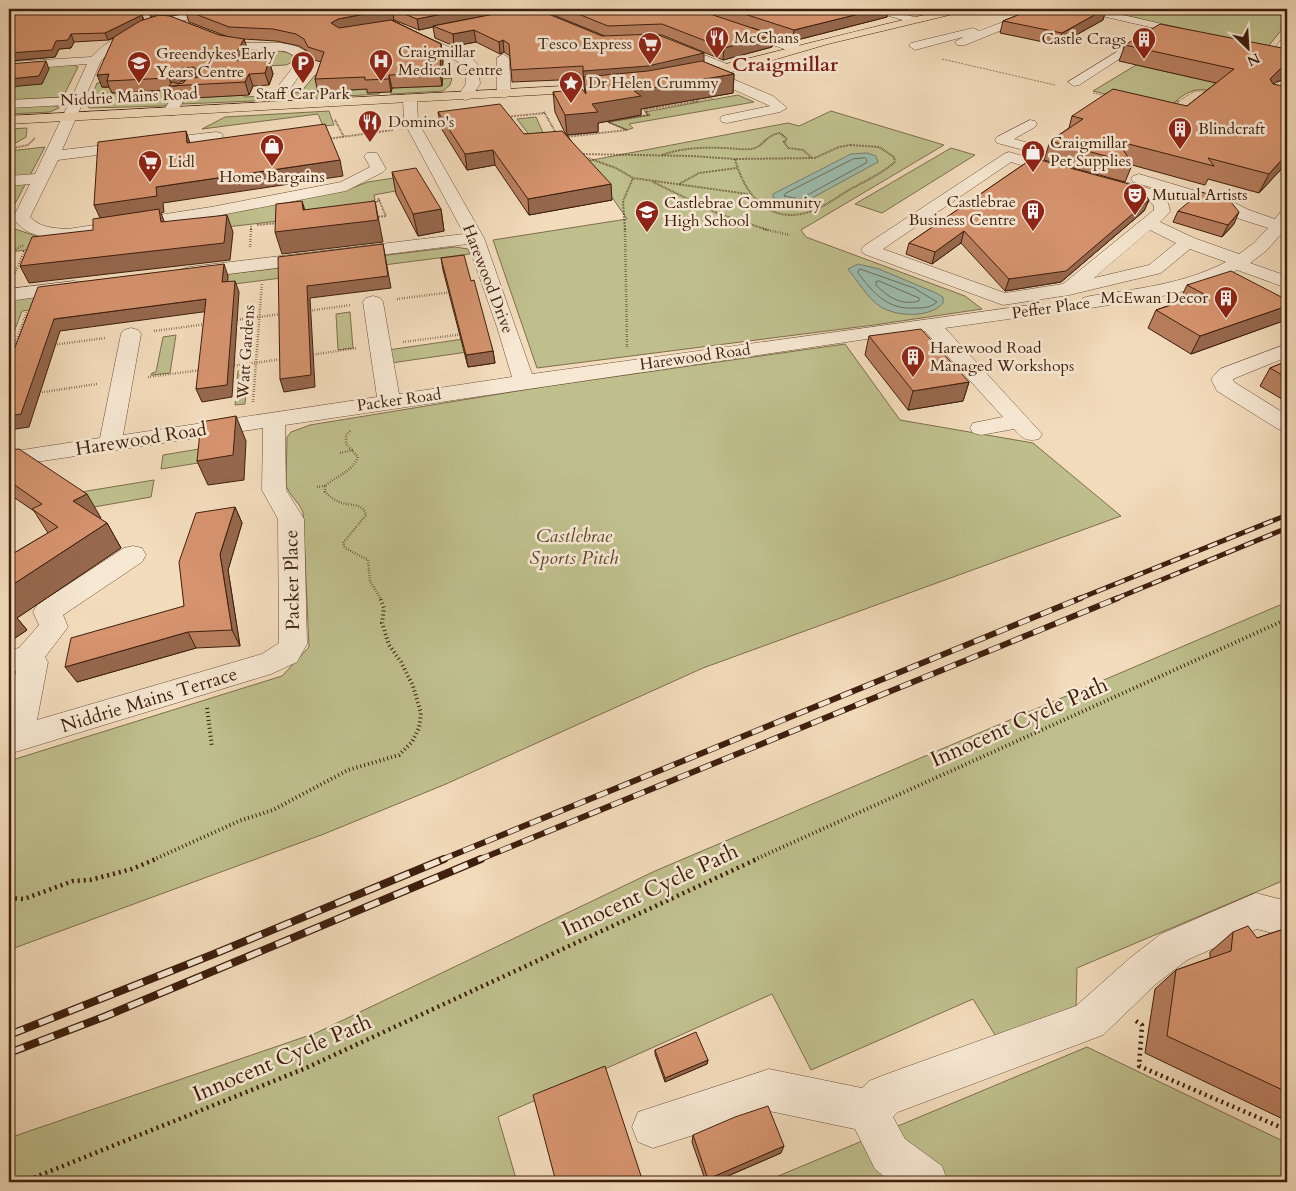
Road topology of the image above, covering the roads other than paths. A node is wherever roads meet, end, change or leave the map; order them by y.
1 (227, 9) edge
2 (876, 9) edge
3 (962, 9) edge
4 (1084, 9) edge
5 (688, 10) edge
6 (1035, 13) edge
7 (169, 15) edge
8 (927, 16) junction
9 (1116, 16) junction
10 (913, 20) junction
11 (1143, 22) junction
12 (191, 25) junction
13 (1162, 27) junction
14 (402, 28) edge
15 (438, 32) edge
16 (977, 33) junction
17 (106, 36) edge
18 (418, 36) junction
19 (1200, 36) edge
20 (121, 37) junction
21 (1287, 38) edge
22 (660, 41) edge
23 (961, 42) dead end
24 (264, 46) junction
25 (915, 46) dead end
26 (794, 50) junction
27 (1277, 55) edge
28 (503, 58) edge
29 (811, 58) dead end
30 (95, 60) junction
31 (250, 60) edge
32 (467, 60) junction
33 (448, 62) dead end
34 (9, 66) edge
35 (280, 68) dead end
36 (300, 68) junction
37 (728, 69) junction
38 (708, 73) junction
39 (1086, 75) junction
40 (1101, 79) dead end
41 (673, 80) edge
42 (1074, 82) dead end
43 (1287, 83) edge
44 (632, 86) edge
45 (182, 92) edge
46 (280, 94) dead end
47 (504, 94) junction
48 (465, 96) junction
49 (410, 99) junction
50 (1287, 100) edge
51 (75, 101) junction
52 (9, 104) edge
53 (170, 112) junction
54 (68, 118) junction
55 (727, 119) dead end
56 (9, 120) edge
57 (1030, 124) dead end
58 (216, 136) dead end
59 (52, 156) junction
60 (372, 156) dead end
61 (10, 176) edge
62 (41, 178) junction
63 (154, 214) edge
64 (17, 223) edge
65 (1149, 223) junction
66 (1284, 223) edge
67 (57, 234) junction
68 (475, 238) junction
69 (1188, 242) junction
70 (1239, 262) junction
71 (171, 275) edge
72 (1287, 282) edge
73 (92, 285) edge
74 (1069, 289) junction
75 (1139, 294) junction
76 (9, 295) edge
77 (373, 302) road end
78 (1159, 309) edge
79 (931, 325) junction
80 (873, 332) joint
81 (131, 334) road end
82 (1287, 350) edge
83 (524, 382) junction
84 (389, 402) junction
85 (263, 421) junction
86 (1286, 424) edge
87 (982, 428) dead end
88 (110, 444) junction
89 (9, 459) edge
90 (133, 555) dead end
91 (287, 654) joint
92 (18, 660) edge
93 (13, 740) edge
94 (1287, 914) edge
95 (870, 1111) junction
96 (653, 1127) dead end
97 (926, 1182) edge

1 - 12 street
2 - 10 street
3 - 8 main road
4 - 9 street
5 - 26 street
6 - 16 street
7 - 12 street
7 - 20 street
8 - 10 main road
8 - 16 street
9 - 11 street
9 - 11 street
10 - 26 main road
11 - 13 street
12 - 24 street
13 - 19 street
13 - 39 street
14 - 18 street
15 - 18 street
16 - 23 street
16 - 25 street
17 - 20 street
18 - 32 street
20 - 30 street
21 - 27 street
22 - 37 street
24 - 31 street
24 - 36 street
26 - 29 street
26 - 37 main road
28 - 47 street
30 - 34 street
30 - 51 street
32 - 33 street
32 - 48 street
35 - 36 street
36 - 46 street
37 - 38 main road
38 - 41 main road
38 - 55 street
39 - 40 street
39 - 42 street
43 - 50 street
44 - 47 main road, Niddrie Mains Road
45 - 53 street
47 - 48 main road, Niddrie Mains Road
48 - 49 main road, Niddrie Mains Road
49 - 53 main road, Niddrie Mains Road
49 - 68 street, Harewood Drive
51 - 52 street
51 - 54 street
53 - 54 main road, Niddrie Mains Road
54 - 56 main road, Niddrie Mains Road
54 - 59 street
57 - 74 street
58 - 59 street
59 - 62 street
60 - 67 street
61 - 62 street
62 - 64 street
63 - 67 street
64 - 67 street
65 - 66 street
65 - 69 street
65 - 74 street
66 - 70 street, Peffer Place
68 - 71 street
68 - 83 street, Harewood Drive
69 - 70 street
69 - 74 street
70 - 72 street
70 - 75 street, Peffer Place
73 - 76 street
75 - 78 street
75 - 79 street, Peffer Place
77 - 84 street
79 - 80 street, Peffer Place
79 - 87 street
80 - 83 street, Harewood Road
81 - 88 street
82 - 86 street
83 - 84 street, Packer Road
84 - 85 street, Packer Road
85 - 88 street, Harewood Road
85 - 91 street, Packer Place
88 - 89 street, Harewood Road
90 - 92 street
91 - 93 street, Niddrie Mains Terrace
92 - 93 street
94 - 95 street
95 - 96 street
95 - 97 street

